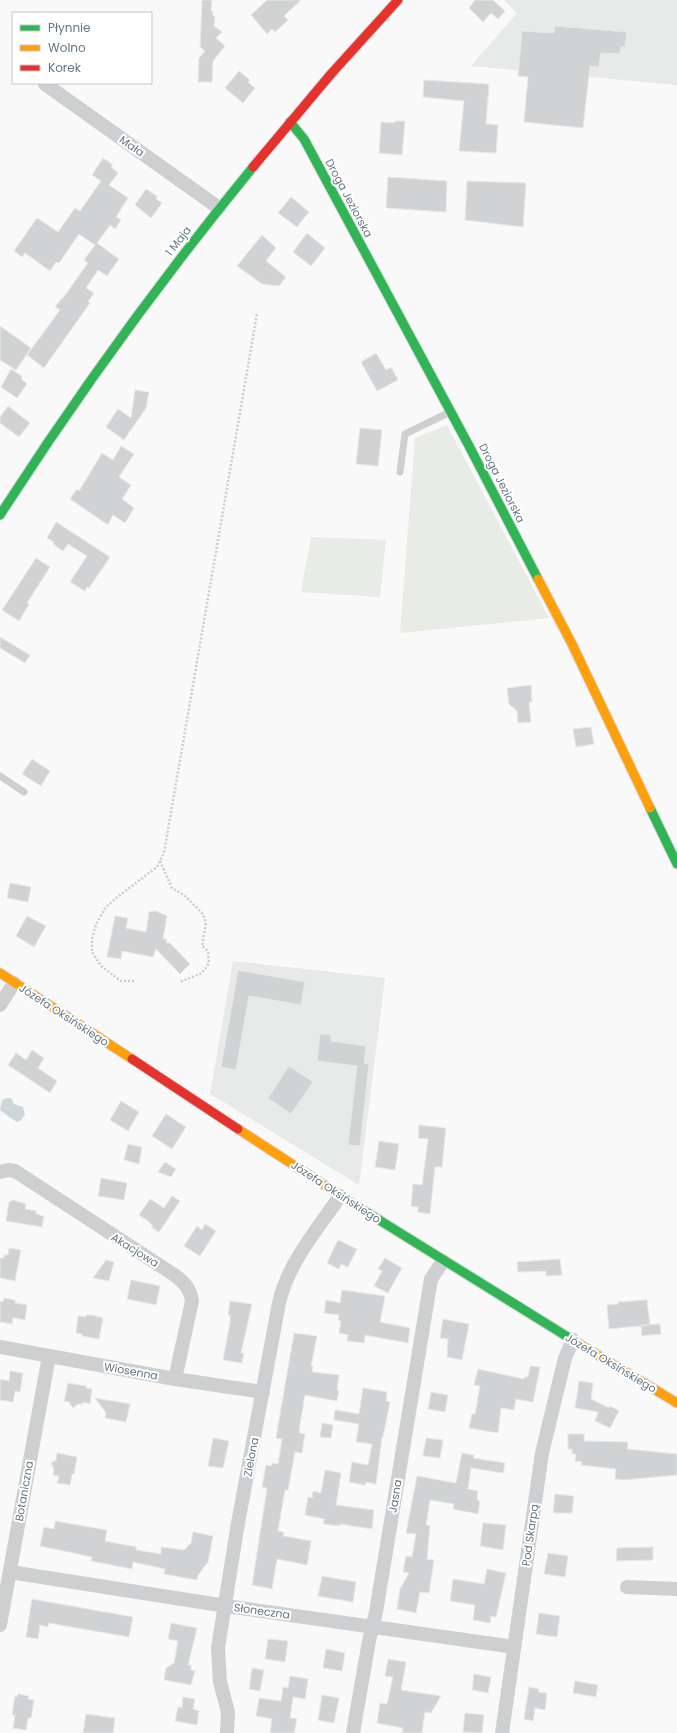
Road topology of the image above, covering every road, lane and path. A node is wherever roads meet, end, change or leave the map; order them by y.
1 (398, 0) edge
2 (45, 84) dead end
3 (290, 122) junction
4 (219, 208) junction
5 (257, 314) dead end
6 (451, 412) junction
7 (400, 472) dead end
8 (0, 515) edge
9 (0, 776) edge
10 (24, 792) dead end
11 (160, 861) junction
12 (677, 864) edge
13 (0, 973) edge
14 (134, 981) dead end
15 (180, 982) dead end
16 (14, 983) junction
17 (0, 1005) edge
18 (0, 1172) edge
19 (340, 1196) junction
20 (443, 1261) junction
21 (573, 1340) junction
22 (0, 1347) edge
23 (49, 1356) junction
24 (175, 1379) junction
25 (263, 1392) junction
26 (677, 1403) edge
27 (10, 1572) junction
28 (627, 1587) dead end
29 (677, 1589) edge
30 (226, 1606) junction
31 (0, 1625) edge
32 (373, 1627) junction
33 (514, 1647) junction
34 (227, 1733) edge
35 (353, 1733) edge
36 (502, 1733) edge

1 - 3 street, 1 Maja
2 - 4 street, Mała
3 - 4 street, 1 Maja
3 - 6 street, Droga Jeziorska
4 - 8 street, 1 Maja
5 - 11 path
6 - 7 lane
6 - 12 street, Droga Jeziorska
9 - 10 lane
11 - 14 path
11 - 15 path
13 - 16 street, Józefa Oksińskiego
16 - 17 street
16 - 19 street, Józefa Oksińskiego
18 - 24 street, Akacjowa
19 - 20 street, Józefa Oksińskiego
19 - 25 street, Zielona
20 - 21 street, Józefa Oksińskiego
20 - 32 street, Jasna
21 - 26 street, Józefa Oksińskiego
21 - 33 street, Pod Skarpą
22 - 23 street, Wiosenna
23 - 24 street, Wiosenna
23 - 27 street, Botaniczna
24 - 25 street, Wiosenna
25 - 30 street, Zielona
27 - 30 street, Słoneczna
27 - 31 street, Botaniczna
28 - 29 street
30 - 32 street, Słoneczna
30 - 34 street, Zielona
32 - 33 street, Słoneczna
32 - 35 street, Jasna
33 - 36 street, Pod Skarpą

